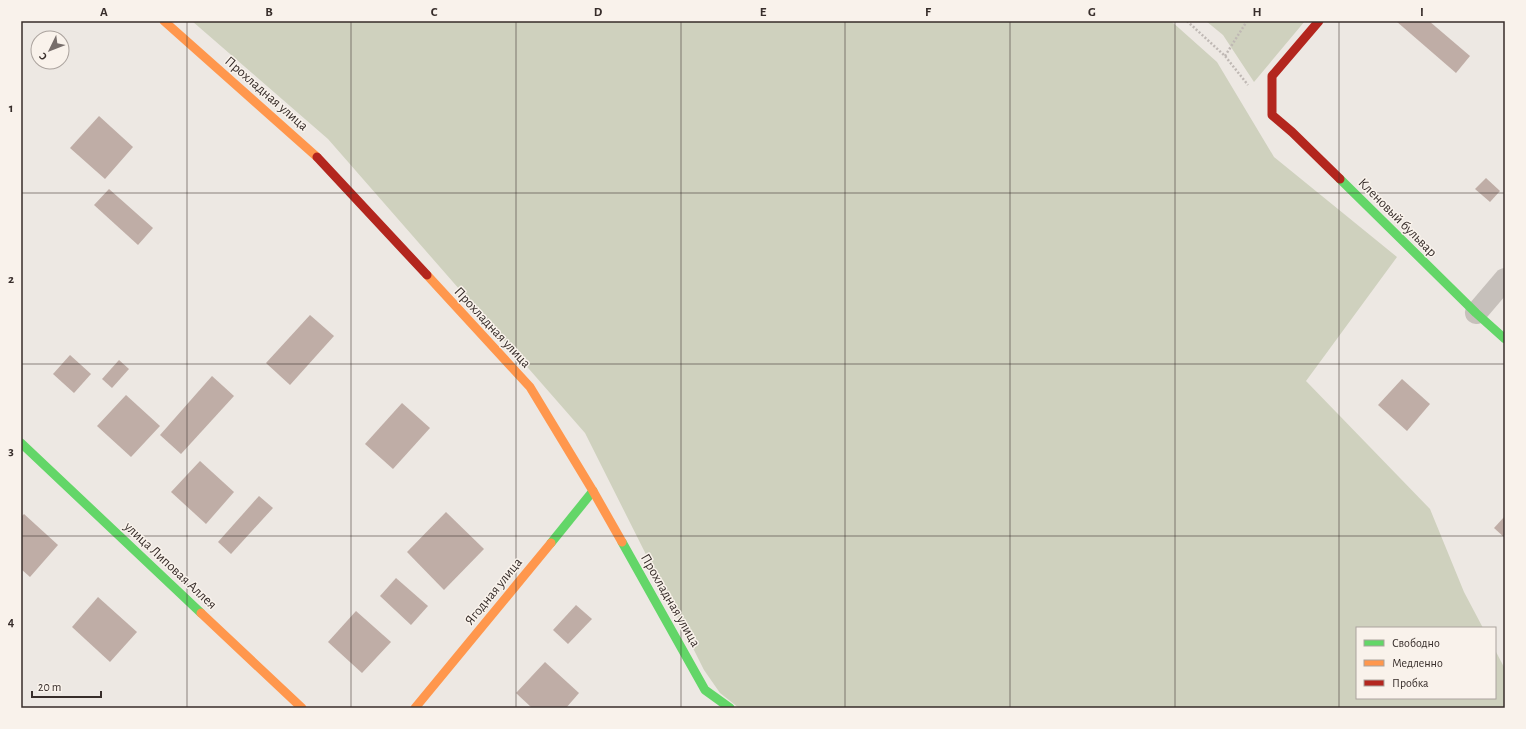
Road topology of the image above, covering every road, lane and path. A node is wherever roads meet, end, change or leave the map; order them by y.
1 (164, 21) edge
2 (1187, 21) edge
3 (1247, 21) edge
4 (1319, 21) edge
5 (1225, 56) junction
6 (1248, 86) dead end
7 (1505, 279) edge
8 (1476, 314) junction
9 (1505, 339) edge
10 (21, 443) edge
11 (593, 491) junction
12 (302, 708) edge
13 (415, 708) edge
14 (730, 708) edge

1 - 11 street, Прохладная улица
2 - 5 path
3 - 5 path
4 - 8 street, Кленовый бульвар
5 - 6 path
7 - 8 street
8 - 9 street, Кленовый бульвар
10 - 12 street, улица Липовая Аллея
11 - 13 street, Ягодная улица
11 - 14 street, Прохладная улица

